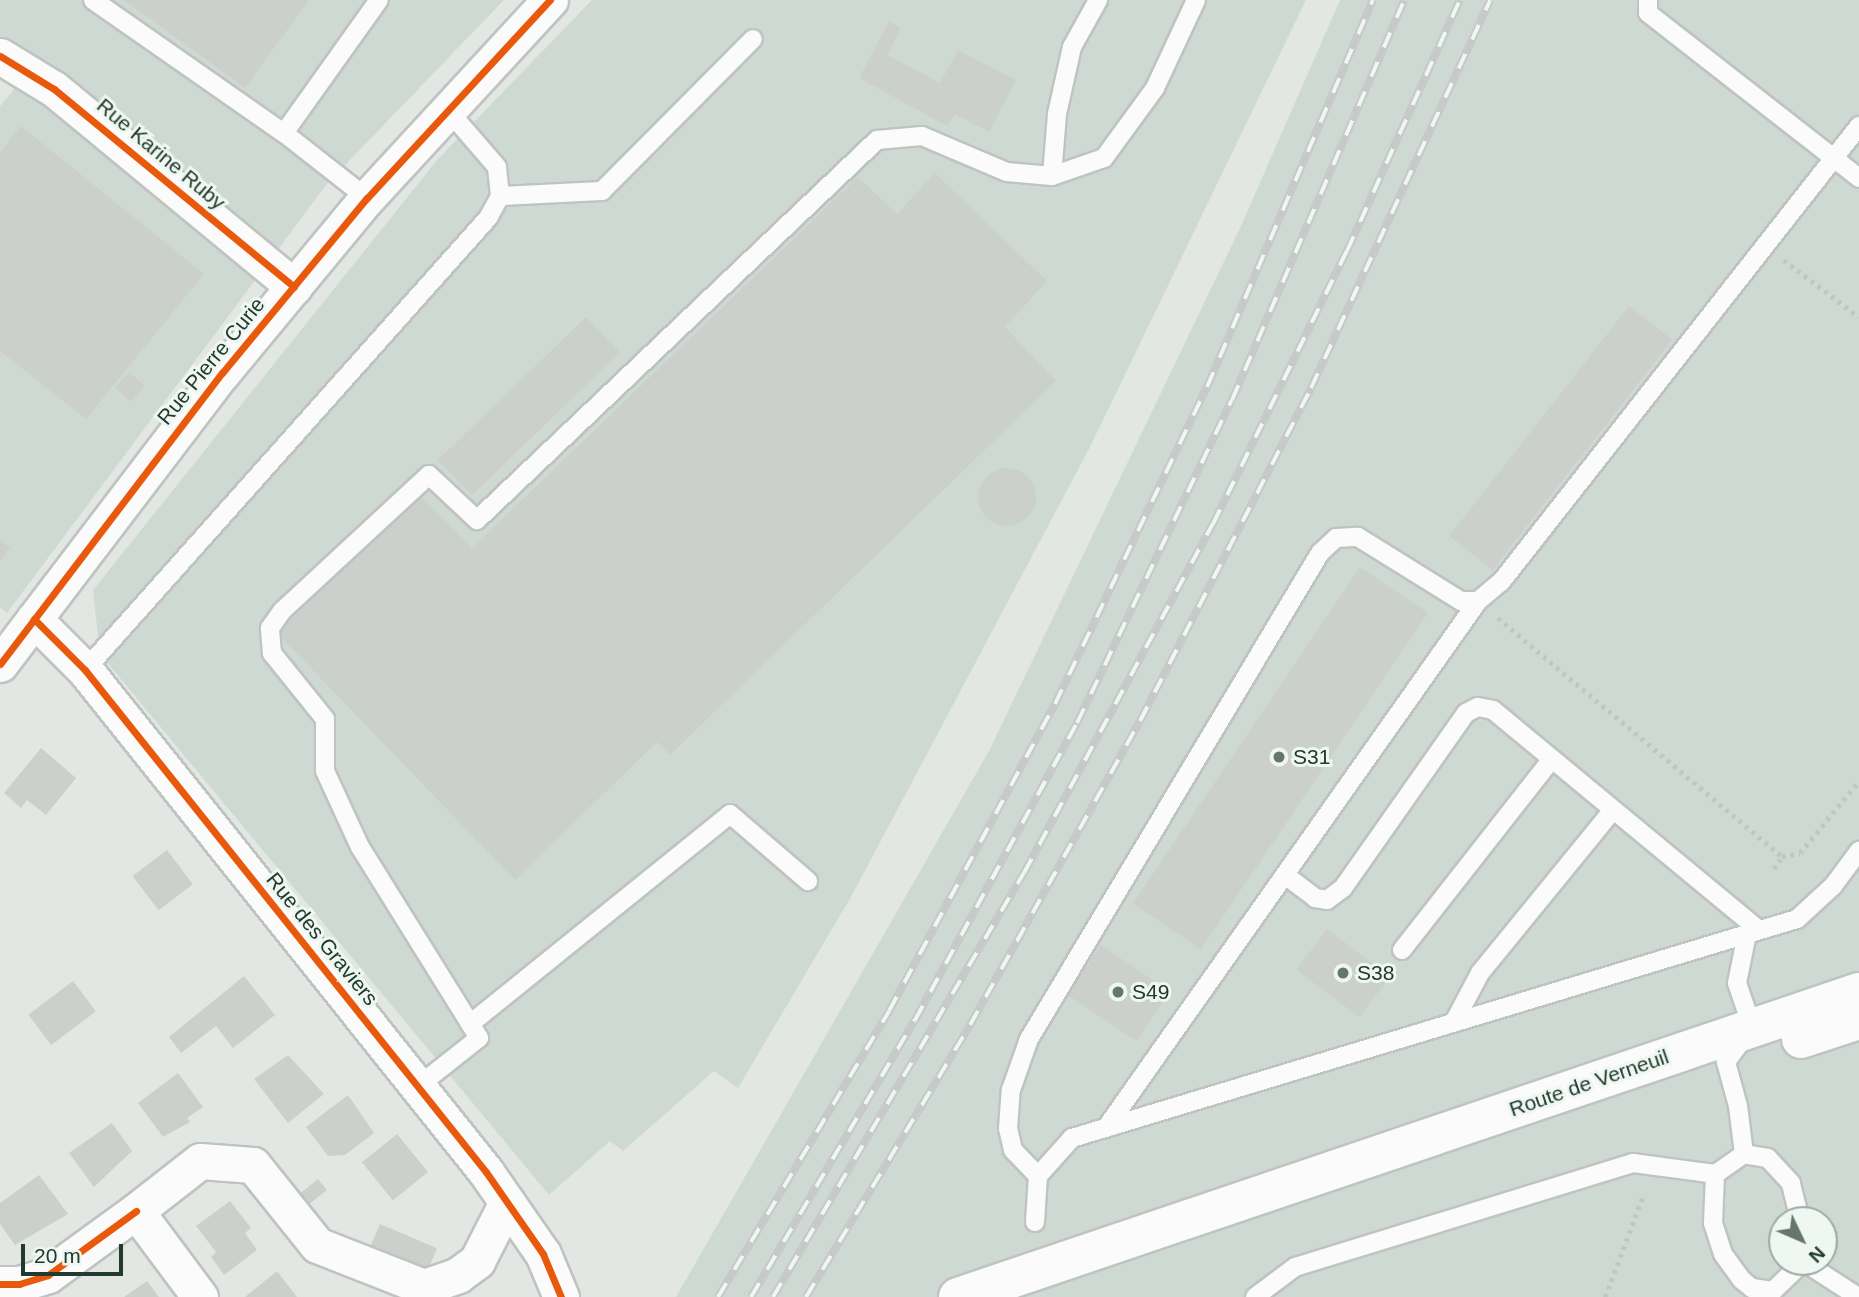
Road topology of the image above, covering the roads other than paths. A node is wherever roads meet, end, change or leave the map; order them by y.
1 (93, 0) edge
2 (379, 0) edge
3 (550, 0) edge
4 (1098, 0) edge
5 (1196, 0) edge
6 (1648, 0) edge
7 (753, 39) dead end
8 (0, 56) edge
9 (447, 109) junction
10 (1859, 126) edge
11 (284, 133) junction
12 (1833, 158) junction
13 (1052, 176) junction
14 (1859, 178) edge
15 (500, 196) junction
16 (367, 198) junction
17 (293, 287) junction
18 (1478, 601) junction
19 (34, 619) junction
20 (0, 664) edge
21 (85, 670) junction
22 (1552, 759) junction
23 (1613, 810) junction
24 (1859, 851) edge
25 (1284, 875) junction
26 (808, 881) dead end
27 (1753, 932) junction
28 (1402, 950) dead end
29 (1859, 992) edge
30 (1859, 1020) edge
31 (1454, 1023) junction
32 (470, 1024) junction
33 (1752, 1027) junction
34 (1726, 1062) junction
35 (417, 1087) junction
36 (1106, 1128) junction
37 (1744, 1154) junction
38 (1715, 1174) junction
39 (1038, 1176) junction
40 (1321, 1177) junction
41 (506, 1202) junction
42 (1797, 1206) edge
43 (136, 1211) junction
44 (1035, 1222) dead end
45 (1789, 1276) edge
46 (1825, 1276) edge
47 (0, 1283) edge
48 (396, 1288) edge
49 (1745, 1293) edge
50 (200, 1297) edge
51 (561, 1297) edge
52 (958, 1297) edge
53 (1255, 1297) edge
54 (1858, 1297) edge

1 - 11 lane
2 - 11 lane
3 - 9 street, Rue Pierre Curie
4 - 13 lane
5 - 13 lane
6 - 12 lane
7 - 15 lane
8 - 17 street, Rue Karine Ruby
9 - 15 lane
9 - 16 street, Rue Pierre Curie
10 - 12 lane
11 - 16 lane
12 - 14 lane
12 - 18 lane
13 - 32 lane
15 - 21 lane
16 - 17 street, Rue Pierre Curie
17 - 19 street, Rue Pierre Curie
18 - 25 lane
18 - 39 lane
19 - 20 street, Rue Pierre Curie
19 - 21 street, Rue des Graviers
21 - 35 street, Rue des Graviers
22 - 23 lane
22 - 25 lane
22 - 28 lane
23 - 27 lane
23 - 31 lane
24 - 27 lane
25 - 36 lane
26 - 32 lane
27 - 31 lane
27 - 33 lane
29 - 33 main road, Route de Verneuil
30 - 34 main road, Route de Verneuil
31 - 36 lane
32 - 35 lane
33 - 34 lane
33 - 40 main road, Route de Verneuil
34 - 37 lane
34 - 40 main road, Route de Verneuil
35 - 41 street, Rue des Graviers
36 - 39 lane
37 - 38 lane
37 - 42 lane
38 - 49 lane
38 - 53 lane
39 - 44 lane
40 - 52 main road, Route de Verneuil
41 - 48 street
41 - 51 street, Rue des Graviers
43 - 47 street
43 - 48 street
43 - 50 street
45 - 49 lane
46 - 54 lane

